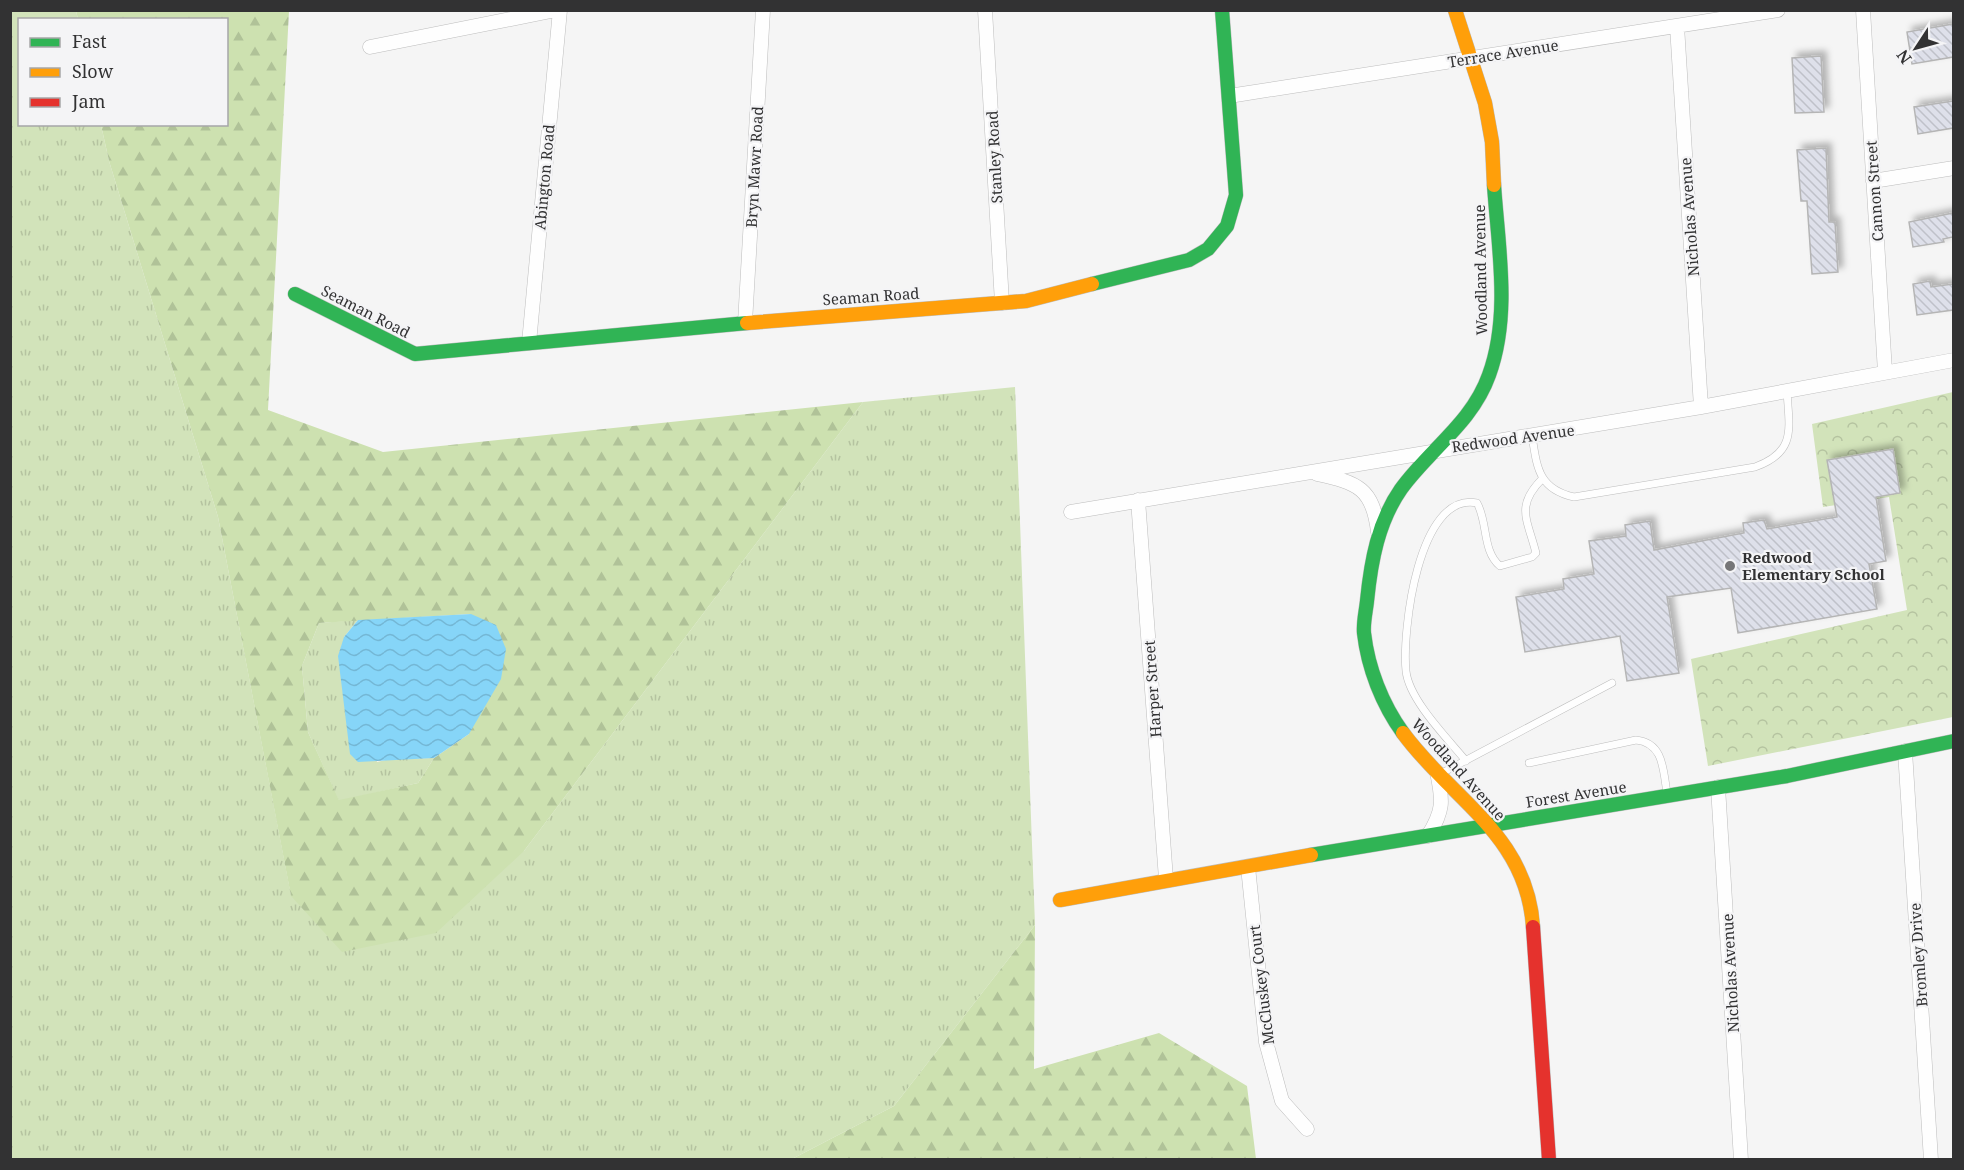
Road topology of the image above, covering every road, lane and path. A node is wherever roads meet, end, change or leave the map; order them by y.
1 (558, 10) edge
2 (763, 10) edge
3 (986, 10) edge
4 (1222, 10) edge
5 (1455, 10) edge
6 (1778, 10) edge
7 (1863, 10) edge
8 (1713, 16) edge
9 (1677, 26) junction
10 (369, 47) dead end
11 (1471, 58) junction
12 (1229, 96) junction
13 (1953, 168) edge
14 (1873, 181) junction
15 (295, 294) dead end
16 (1002, 303) junction
17 (745, 323) junction
18 (529, 344) junction
19 (1953, 360) edge
20 (1886, 372) junction
21 (1787, 391) junction
22 (1701, 407) junction
23 (1532, 436) junction
24 (1440, 449) junction
25 (1309, 473) junction
26 (1543, 478) junction
27 (1138, 500) junction
28 (1071, 512) dead end
29 (1378, 536) junction
30 (1612, 683) dead end
31 (1953, 741) edge
32 (1905, 751) junction
33 (1466, 761) junction
34 (1529, 763) dead end
35 (1438, 772) junction
36 (1718, 788) junction
37 (1667, 796) junction
38 (1489, 825) junction
39 (1428, 836) junction
40 (1248, 867) junction
41 (1166, 879) junction
42 (1060, 900) dead end
43 (1307, 1130) dead end
44 (1549, 1160) edge
45 (1741, 1160) edge
46 (1930, 1160) edge

1 - 10 street
1 - 18 street, Abington Road
2 - 17 street, Bryn Mawr Road
3 - 16 street, Stanley Road
4 - 12 street, Seaman Road
5 - 11 street, Woodland Avenue
6 - 8 street, Terrace Avenue
7 - 14 street, Cannon Street
8 - 9 street, Terrace Avenue
9 - 11 street, Terrace Avenue
9 - 22 street, Nicholas Avenue
11 - 12 street, Terrace Avenue
11 - 24 street, Woodland Avenue
12 - 16 street, Seaman Road
13 - 14 street
14 - 20 street, Cannon Street
15 - 18 street, Seaman Road
16 - 17 street, Seaman Road
17 - 18 street, Seaman Road
19 - 20 street, Redwood Avenue
20 - 21 street, Redwood Avenue
21 - 22 street, Redwood Avenue
21 - 26 lane
22 - 23 street, Redwood Avenue
23 - 24 street, Redwood Avenue
23 - 26 lane
24 - 25 street, Redwood Avenue
24 - 29 street, Woodland Avenue
25 - 27 street, Redwood Avenue
25 - 29 street
26 - 33 lane
27 - 28 street, Redwood Avenue
27 - 41 street, Harper Street
29 - 35 street, Woodland Avenue
30 - 33 lane
31 - 32 street, Forest Avenue
32 - 36 street, Forest Avenue
32 - 46 street, Bromley Drive
33 - 35 lane
34 - 37 lane
35 - 38 street, Woodland Avenue
35 - 39 street
36 - 37 street, Forest Avenue
36 - 45 street, Nicholas Avenue
37 - 38 street, Forest Avenue
38 - 39 street, Forest Avenue
38 - 44 street, Woodland Avenue
39 - 40 street, Forest Avenue
40 - 41 street, Forest Avenue
40 - 43 street, McCluskey Court
41 - 42 street, Forest Avenue

